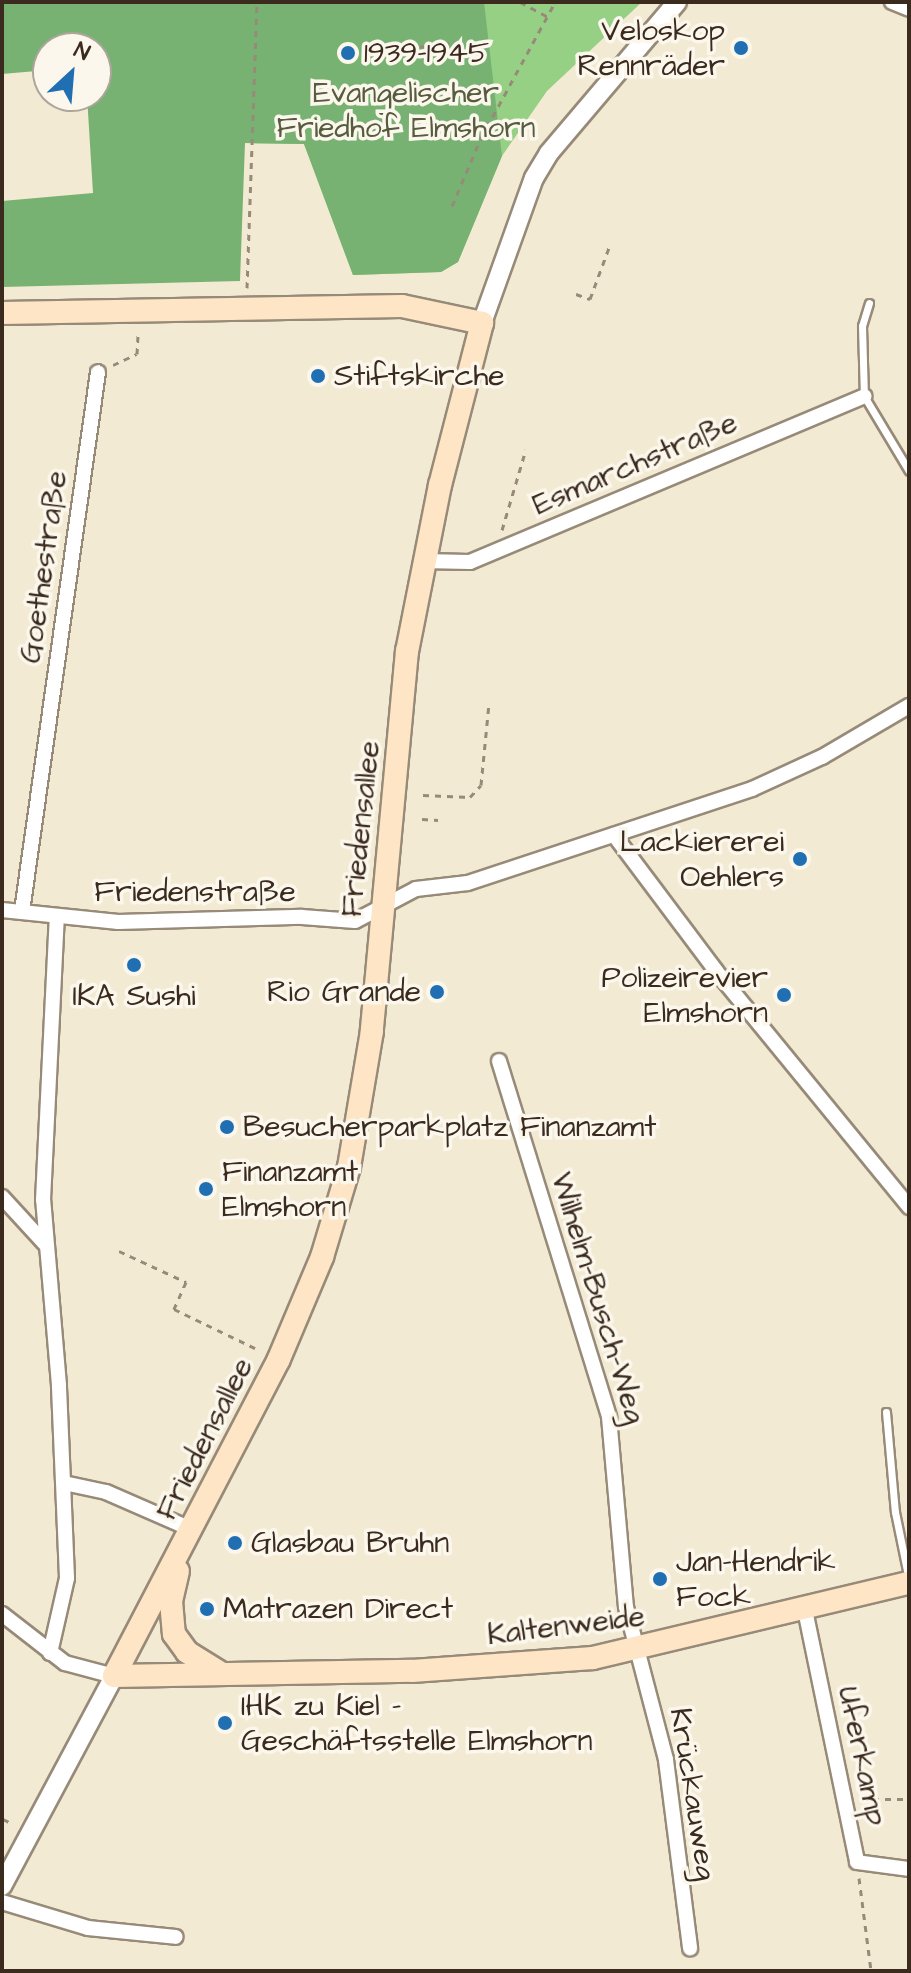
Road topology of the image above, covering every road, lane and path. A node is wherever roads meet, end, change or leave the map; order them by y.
1 (257, 2) edge
2 (520, 2) edge
3 (555, 2) edge
4 (677, 2) edge
5 (892, 2) edge
6 (909, 9) edge
7 (548, 17) junction
8 (470, 41) dead end
9 (372, 52) dead end
10 (452, 206) dead end
11 (610, 245) dead end
12 (576, 294) dead end
13 (869, 303) dead end
14 (246, 308) junction
15 (2, 313) edge
16 (482, 323) junction
17 (138, 335) dead end
18 (98, 372) joint
19 (864, 396) junction
20 (526, 449) dead end
21 (909, 471) edge
22 (499, 549) junction
23 (422, 561) junction
24 (489, 704) dead end
25 (909, 706) edge
26 (423, 795) dead end
27 (422, 819) dead end
28 (438, 820) dead end
29 (614, 835) junction
30 (384, 904) junction
31 (2, 910) edge
32 (22, 911) junction
33 (57, 916) junction
34 (499, 1061) dead end
35 (2, 1197) edge
36 (909, 1207) edge
37 (45, 1244) junction
38 (119, 1251) dead end
39 (255, 1348) dead end
40 (886, 1412) dead end
41 (64, 1483) junction
42 (188, 1538) junction
43 (909, 1581) edge
44 (805, 1610) junction
45 (2, 1614) edge
46 (638, 1649) junction
47 (50, 1653) junction
48 (224, 1675) junction
49 (114, 1676) junction
50 (845, 1799) junction
51 (909, 1799) edge
52 (3, 1819) edge
53 (9, 1822) dead end
54 (857, 1862) junction
55 (909, 1869) edge
56 (2, 1886) edge
57 (2, 1902) edge
58 (176, 1937) dead end
59 (690, 1948) dead end
60 (871, 1971) edge

1 - 14 path
2 - 7 path
3 - 7 path
4 - 16 street, Friedensallee
5 - 6 street
7 - 10 path
8 - 9 path
11 - 12 path
13 - 19 lane
14 - 15 main road
14 - 16 main road
16 - 23 main road, Friedensallee
17 - 18 path
18 - 32 street, Goethestraße
19 - 21 lane
19 - 22 street, Esmarchstraße
20 - 22 path
22 - 23 street, Esmarchstraße
23 - 30 main road, Friedensallee
24 - 26 path
25 - 29 street, Friedenstraße
27 - 28 path
29 - 30 street, Friedenstraße
29 - 36 street
30 - 33 street, Friedenstraße
30 - 42 main road, Friedensallee
31 - 32 street, Friedenstraße
32 - 33 street, Friedenstraße
33 - 37 street
34 - 46 street, Wilhelm-Busch-Weg
35 - 37 street
37 - 41 street
38 - 39 path
40 - 43 lane
41 - 42 street
41 - 47 street
42 - 48 main road
42 - 49 main road, Friedensallee
43 - 44 main road, Kaltenweide
44 - 46 main road, Kaltenweide
44 - 50 street, Uferkamp
45 - 47 street
46 - 48 main road, Kaltenweide
46 - 59 street, Krückauweg
47 - 49 street
48 - 49 main road, Kaltenweide
49 - 56 street
50 - 51 path
50 - 54 street, Uferkamp
52 - 53 path
54 - 55 street, Uferkamp
54 - 60 path
57 - 58 street

